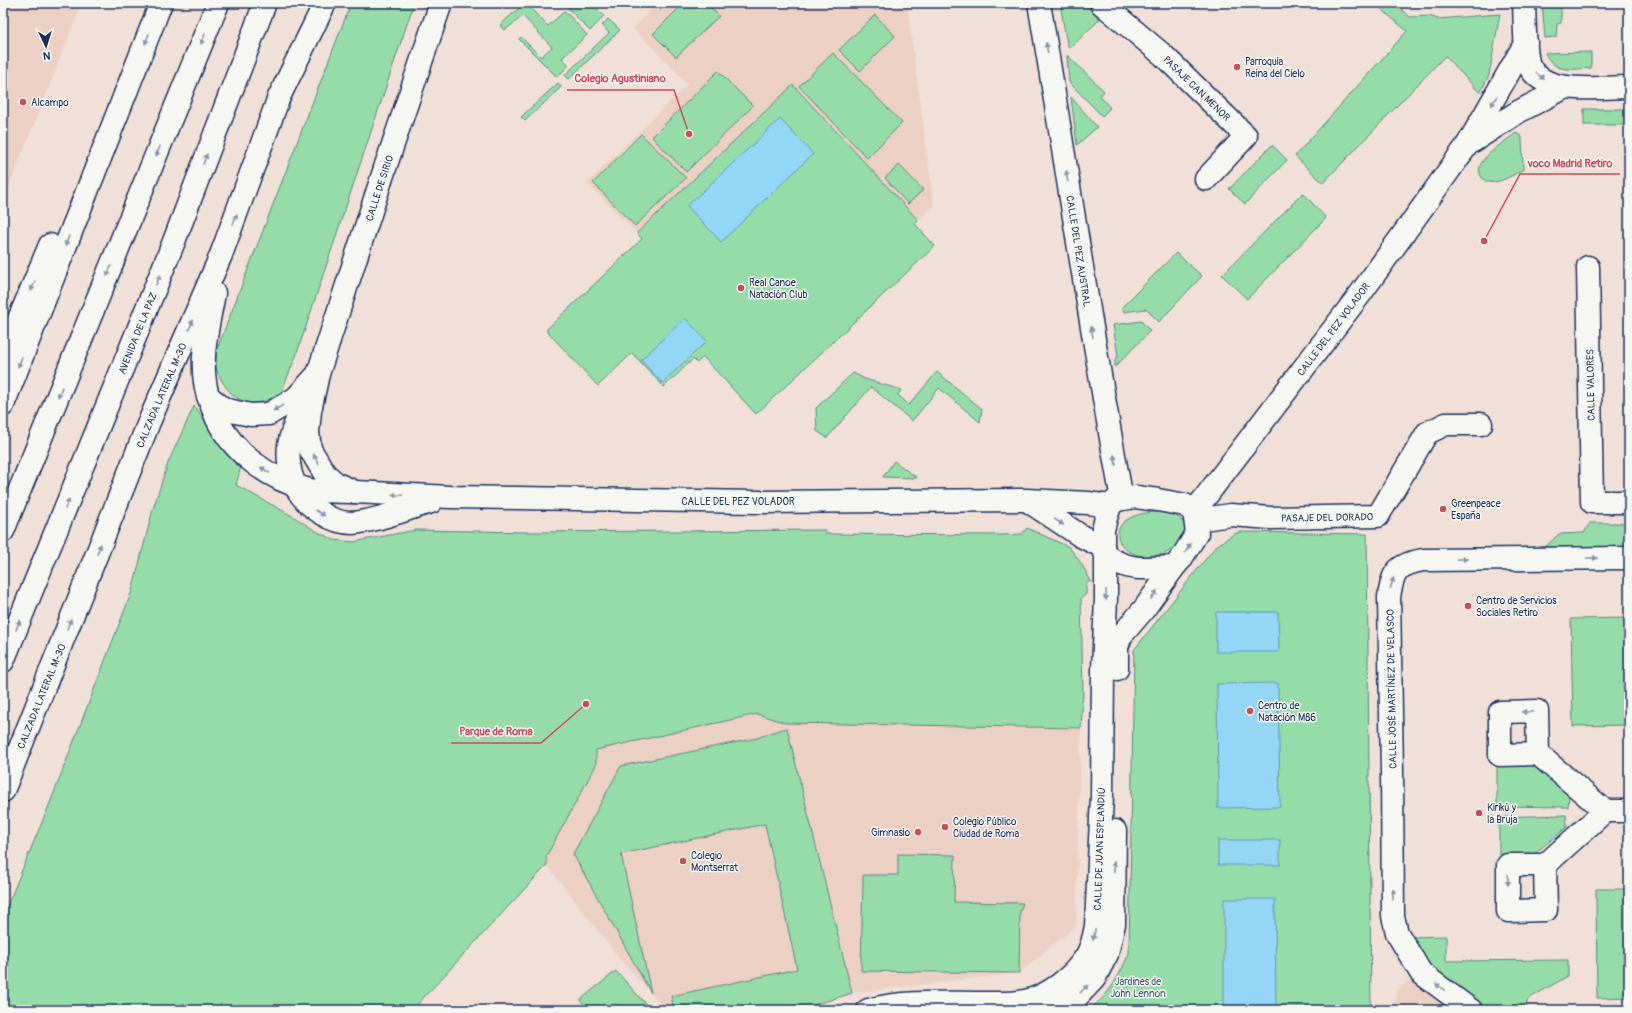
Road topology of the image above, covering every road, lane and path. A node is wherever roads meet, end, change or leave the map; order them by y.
1 (161, 3) edge
2 (218, 3) edge
3 (265, 3) edge
4 (309, 3) edge
5 (324, 3) edge
6 (441, 3) edge
7 (1039, 3) edge
8 (1101, 3) edge
9 (1524, 3) edge
10 (1526, 42) junction
11 (1629, 87) edge
12 (1564, 88) junction
13 (280, 97) junction
14 (107, 139) junction
15 (1468, 144) junction
16 (1206, 179) dead end
17 (221, 255) junction
18 (1588, 267) dead end
19 (3, 357) edge
20 (318, 374) junction
21 (208, 396) junction
22 (3, 405) edge
23 (1481, 424) dead end
24 (294, 484) junction
25 (355, 492) junction
26 (450, 497) junction
27 (1027, 500) junction
28 (1116, 502) junction
29 (1629, 502) edge
30 (1195, 516) junction
31 (3, 531) edge
32 (1104, 552) junction
33 (1629, 558) edge
34 (1174, 567) junction
35 (3, 661) edge
36 (1538, 754) dead end
37 (3, 791) edge
38 (1605, 811) junction
39 (1629, 811) edge
40 (1545, 865) dead end
41 (922, 1007) edge
42 (868, 1010) edge
43 (1052, 1010) edge
44 (1471, 1010) edge

1 -> 14 main road
2 -> 31 main road
35 -> 3 main road, AVENIDA DE LA PAZ
4 - 13 main road
5 - 13 main road, CALZADA LATERAL M-30
6 - 20 main road, CALLE DE SIRIO
28 -> 7 main road, CALLE DEL PEZ AUSTRAL
8 - 16 main road, PASAJE CAN MENOR
9 - 10 main road
10 -> 12 main road, CALLE DEL PEZ VOLADOR
10 -> 15 main road, CALLE DEL PEZ VOLADOR
11 - 12 main road, CALLE DEL PEZ VOLADOR
12 - 15 main road, CALLE DEL PEZ VOLADOR
17 -> 13 main road, CALZADA LATERAL M-30
14 -> 19 main road
14 -> 22 main road
15 - 30 main road, CALLE DEL PEZ VOLADOR
17 - 21 main road, CALLE DEL PEZ VOLADOR
37 -> 17 main road, CALZADA LATERAL M-30
18 - 29 main road, CALLE VALORES
20 -> 21 main road
20 - 24 main road, CALLE DE SIRIO
25 -> 20 main road, CALLE DE SIRIO
24 -> 21 main road, CALLE DEL PEZ VOLADOR
23 - 30 main road, PASAJE DEL DORADO
24 - 25 main road, CALLE DEL PEZ VOLADOR
24 -> 26 main road, CALLE DEL PEZ VOLADOR
26 -> 25 main road, CALLE DEL PEZ VOLADOR
26 - 27 main road, CALLE DEL PEZ VOLADOR
27 - 28 main road, CALLE DEL PEZ VOLADOR
27 -> 32 main road
28 - 30 main road
28 - 32 main road
34 -> 30 main road
32 - 34 main road
32 -> 41 main road, CALLE DE JUAN ESPLANDIÚ
44 -> 33 main road, CALLE JOSÉ MARTÍNEZ DE VELASCO
43 -> 34 main road, CALLE DE JUAN ESPLANDIÚ
36 - 38 main road
38 - 39 main road
38 - 40 main road
41 - 42 main road, CALLE DE JUAN ESPLANDIÚ

